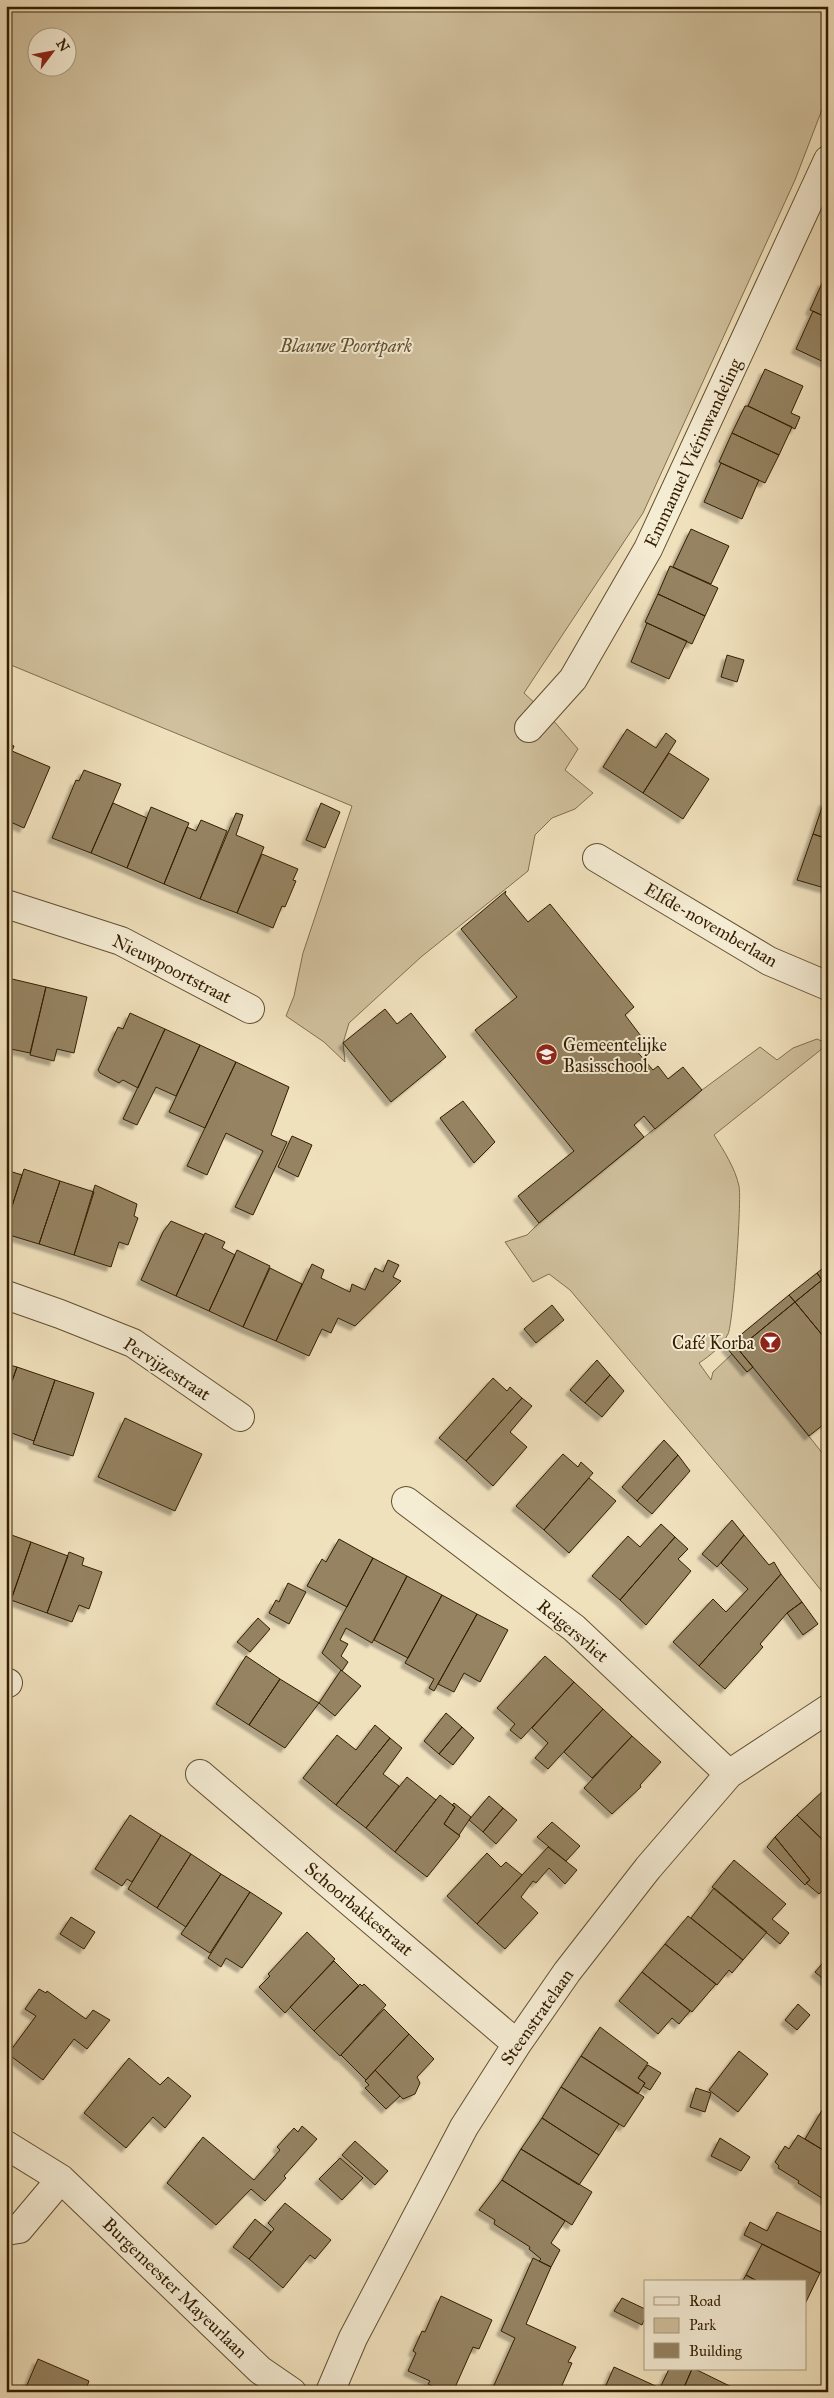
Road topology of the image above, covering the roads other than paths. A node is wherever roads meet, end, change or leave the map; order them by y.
1 (828, 160) edge
2 (529, 728) dead end
3 (597, 858) dead end
4 (6, 904) edge
5 (828, 986) edge
6 (250, 1009) dead end
7 (6, 1295) edge
8 (240, 1417) dead end
9 (406, 1501) dead end
10 (828, 1709) edge
11 (200, 1774) dead end
12 (729, 1774) junction
13 (517, 2044) junction
14 (6, 2145) edge
15 (61, 2179) junction
16 (6, 2231) edge
17 (292, 2392) edge
18 (330, 2392) edge

1 - 2 street, Emmanuel Viérinwandeling
3 - 5 street, Elfde-novemberlaan
4 - 6 street, Nieuwpoortstraat
7 - 8 street, Pervijzestraat
9 - 12 street, Reigersvliet
10 - 12 street, Steenstratelaan
11 - 13 street, Schoorbakkestraat
12 - 13 street, Steenstratelaan
13 - 18 street, Steenstratelaan
14 - 15 street, Burgemeester Mayeurlaan
15 - 16 street
15 - 17 street, Burgemeester Mayeurlaan

